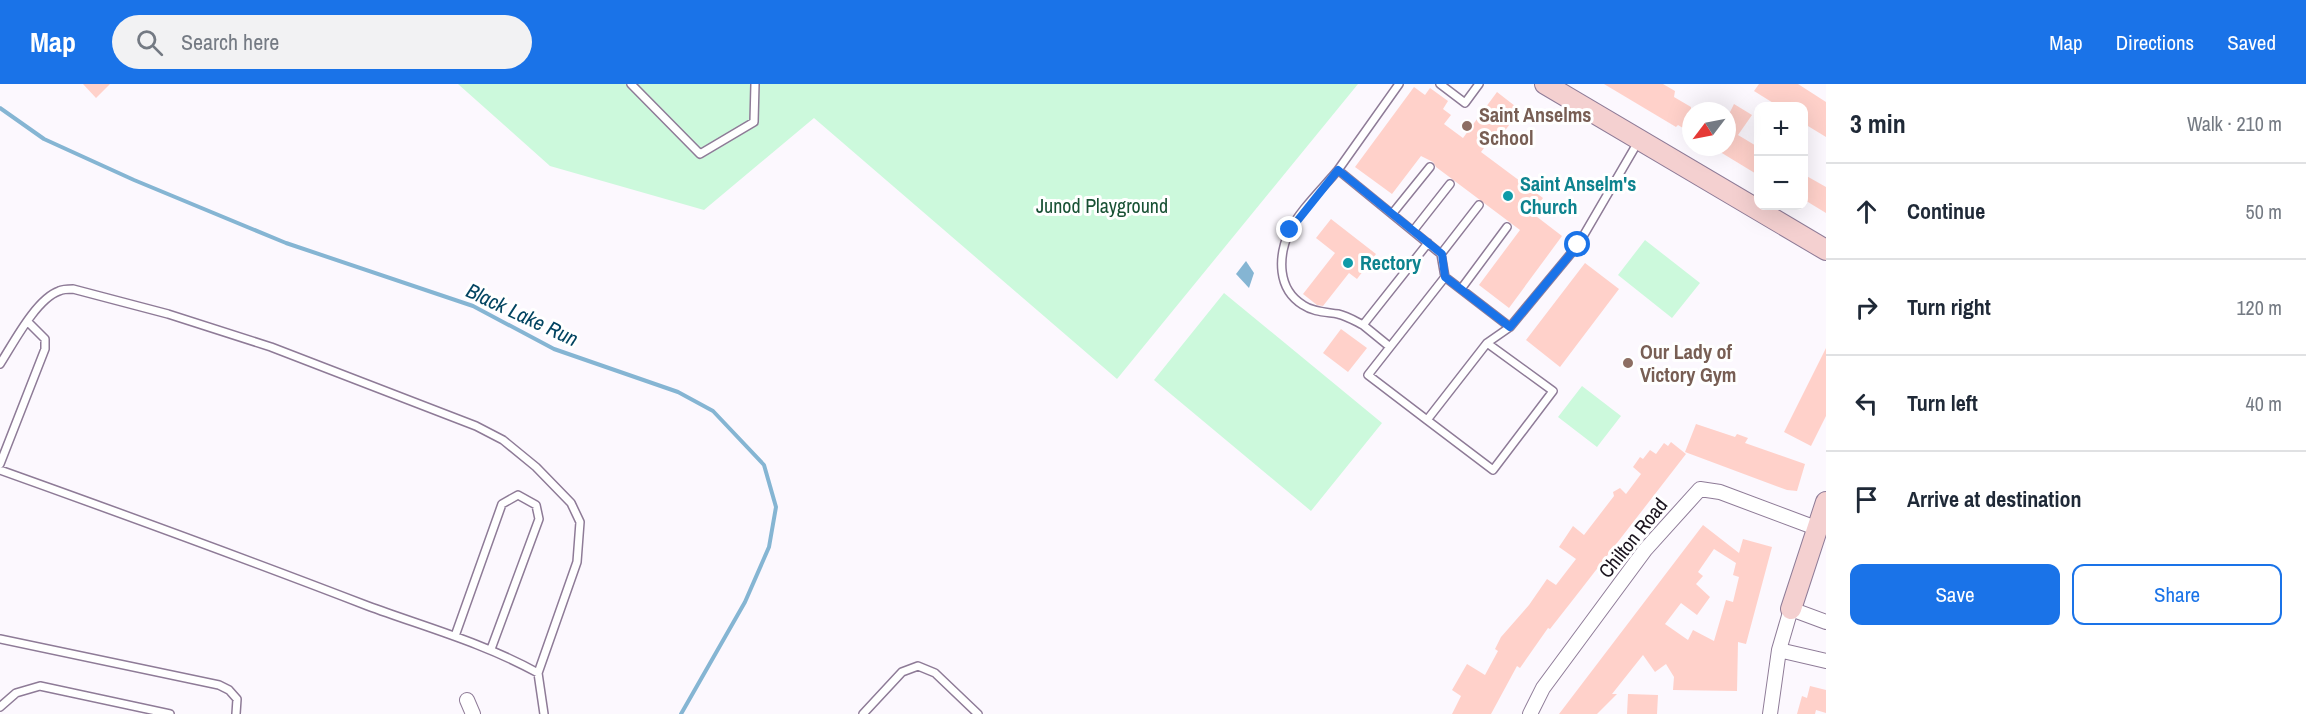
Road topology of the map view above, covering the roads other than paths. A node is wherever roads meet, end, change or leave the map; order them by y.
1 (631, 84) edge
2 (755, 84) edge
3 (1399, 84) edge
4 (1440, 84) edge
5 (1479, 84) edge
6 (1545, 84) edge
7 (1639, 140) junction
8 (1430, 167) dead end
9 (1338, 170) junction
10 (1450, 184) dead end
11 (1479, 205) dead end
12 (1392, 214) junction
13 (1507, 227) dead end
14 (1413, 231) junction
15 (1428, 243) junction
16 (1826, 249) edge
17 (1442, 254) junction
18 (1445, 277) junction
19 (1461, 289) junction
20 (28, 322) junction
21 (1364, 325) junction
22 (1510, 327) junction
23 (1487, 343) junction
24 (1390, 347) junction
25 (0, 364) edge
26 (1427, 420) junction
27 (0, 464) edge
28 (0, 470) edge
29 (1826, 502) edge
30 (1816, 528) junction
31 (1791, 609) junction
32 (1826, 622) edge
33 (455, 636) junction
34 (0, 639) edge
35 (1780, 647) junction
36 (491, 650) junction
37 (1826, 661) edge
38 (538, 673) junction
39 (467, 700) dead end
40 (0, 707) edge
41 (170, 714) edge
42 (236, 714) edge
43 (472, 714) edge
44 (544, 714) edge
45 (863, 714) edge
46 (978, 714) edge
47 (1530, 714) edge
48 (1770, 714) edge

1 - 2 lane
3 - 9 lane
4 - 5 lane
6 - 7 street
7 - 16 street
7 - 22 lane
8 - 12 lane
9 - 12 lane
9 - 21 lane
10 - 14 lane
11 - 17 lane
12 - 14 lane
13 - 19 lane
14 - 15 lane
15 - 17 lane
15 - 21 lane
17 - 18 lane
18 - 19 lane
18 - 24 lane
19 - 22 lane
20 - 25 lane
20 - 27 lane
20 - 38 lane
21 - 24 lane
22 - 23 lane
23 - 26 lane
23 - 26 lane
24 - 26 lane
28 - 33 lane
29 - 30 street
30 - 31 street
30 - 47 street, Chilton Road
31 - 32 street
31 - 35 street
33 - 36 lane
33 - 36 lane
34 - 42 lane
35 - 37 street
35 - 48 street
36 - 38 lane
38 - 44 lane
39 - 43 street
40 - 41 lane
45 - 46 lane

